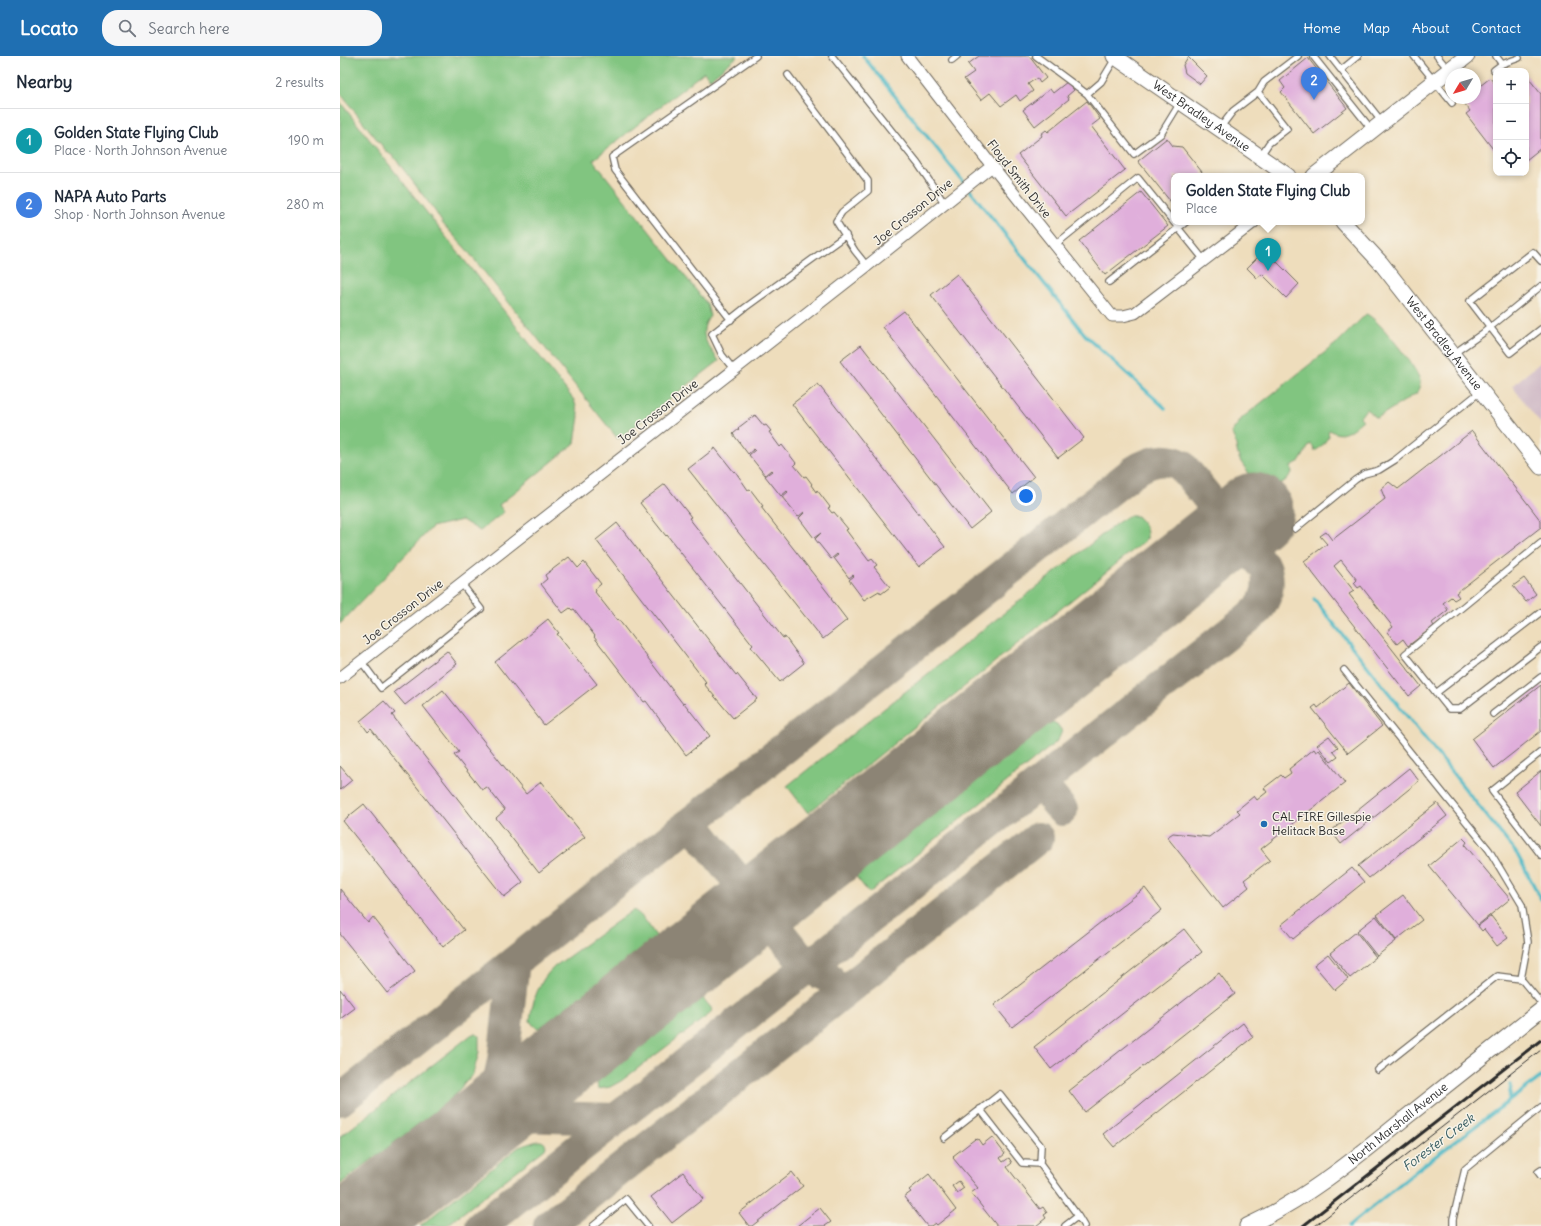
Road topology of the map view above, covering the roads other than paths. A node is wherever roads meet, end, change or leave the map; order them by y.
1 (756, 56) edge
2 (832, 56) edge
3 (907, 56) edge
4 (957, 56) edge
5 (1036, 56) edge
6 (1298, 56) edge
7 (1313, 56) edge
8 (1330, 56) edge
9 (1358, 56) edge
10 (1414, 56) edge
11 (1438, 56) edge
12 (1467, 56) edge
13 (1496, 56) edge
14 (1115, 57) edge
15 (1519, 58) dead end
16 (952, 60) dead end
17 (1502, 64) junction
18 (1447, 68) edge
19 (1452, 68) edge
20 (1497, 68) edge
21 (1341, 70) junction
22 (1445, 73) edge
23 (788, 75) dead end
24 (1435, 81) junction
25 (1258, 92) junction
26 (1087, 94) junction
27 (1445, 95) edge
28 (1181, 102) junction
29 (1377, 126) junction
30 (1220, 129) junction
31 (1260, 157) junction
32 (992, 166) junction
33 (1284, 173) edge
34 (1318, 173) edge
35 (948, 201) junction
36 (1171, 219) edge
37 (1176, 225) edge
38 (1182, 225) edge
39 (1250, 225) edge
40 (1346, 225) edge
41 (1178, 228) junction
42 (846, 235) junction
43 (1055, 245) junction
44 (1204, 260) junction
45 (1541, 261) edge
46 (867, 266) junction
47 (1109, 282) dead end
48 (1541, 286) edge
49 (731, 320) junction
50 (1490, 327) junction
51 (1541, 329) edge
52 (1453, 355) junction
53 (734, 370) junction
54 (1481, 391) junction
55 (1541, 467) edge
56 (1295, 529) dead end
57 (1541, 543) edge
58 (461, 583) junction
59 (1541, 612) edge
60 (1541, 647) edge
61 (361, 661) junction
62 (1344, 670) dead end
63 (1541, 677) edge
64 (340, 678) edge
65 (1436, 693) junction
66 (1493, 714) dead end
67 (1541, 752) edge
68 (1541, 855) edge
69 (1521, 979) junction
70 (1541, 1003) edge
71 (1541, 1010) edge
72 (1378, 1070) dead end
73 (1541, 1107) edge
74 (980, 1109) junction
75 (944, 1138) dead end
76 (1040, 1164) junction
77 (1541, 1170) edge
78 (1541, 1176) edge
79 (1078, 1216) junction
80 (593, 1226) edge
81 (648, 1226) edge
82 (1065, 1226) edge
83 (1084, 1226) edge
84 (1247, 1226) edge
85 (1453, 1226) edge

1 - 49 lane
2 - 35 lane
3 - 32 street, Floyd Smith Drive
4 - 16 lane
5 - 26 lane
6 - 25 lane
7 - 29 lane
8 - 21 lane
9 - 21 lane
10 - 24 lane
11 - 18 lane
12 - 19 main road
13 - 17 lane
14 - 26 lane
14 - 28 main road, West Bradley Avenue
15 - 17 lane
17 - 20 lane
21 - 29 lane
22 - 24 main road
23 - 42 lane
24 - 27 lane
24 - 29 main road
25 - 30 lane
25 - 31 lane
26 - 28 lane
28 - 30 main road, West Bradley Avenue
29 - 34 main road
30 - 31 main road, West Bradley Avenue
31 - 33 main road, West Bradley Avenue
32 - 35 street, Joe Crosson Drive
32 - 43 street, Floyd Smith Drive
35 - 46 street, Joe Crosson Drive
36 - 43 lane
37 - 41 lane
38 - 41 lane
39 - 44 street
40 - 52 main road, West Bradley Avenue
41 - 44 lane
41 - 47 lane
42 - 46 lane
42 - 49 lane
43 - 44 street, Floyd Smith Drive
45 - 50 lane
46 - 53 street, Joe Crosson Drive
48 - 50 lane
49 - 53 lane
50 - 51 lane
50 - 52 lane
52 - 54 main road, West Bradley Avenue
53 - 58 street, Joe Crosson Drive
54 - 55 main road, West Bradley Avenue
54 - 56 lane
57 - 65 lane
58 - 61 street, Joe Crosson Drive
58 - 61 lane
59 - 65 lane
60 - 65 lane
61 - 64 street, Joe Crosson Drive
62 - 69 lane
63 - 66 lane
67 - 68 lane
69 - 70 lane
69 - 72 lane
71 - 84 main road, North Marshall Avenue
73 - 85 lane
74 - 75 lane
74 - 76 lane
74 - 76 lane
76 - 79 lane
77 - 78 lane
79 - 82 lane
79 - 83 lane
80 - 81 lane

